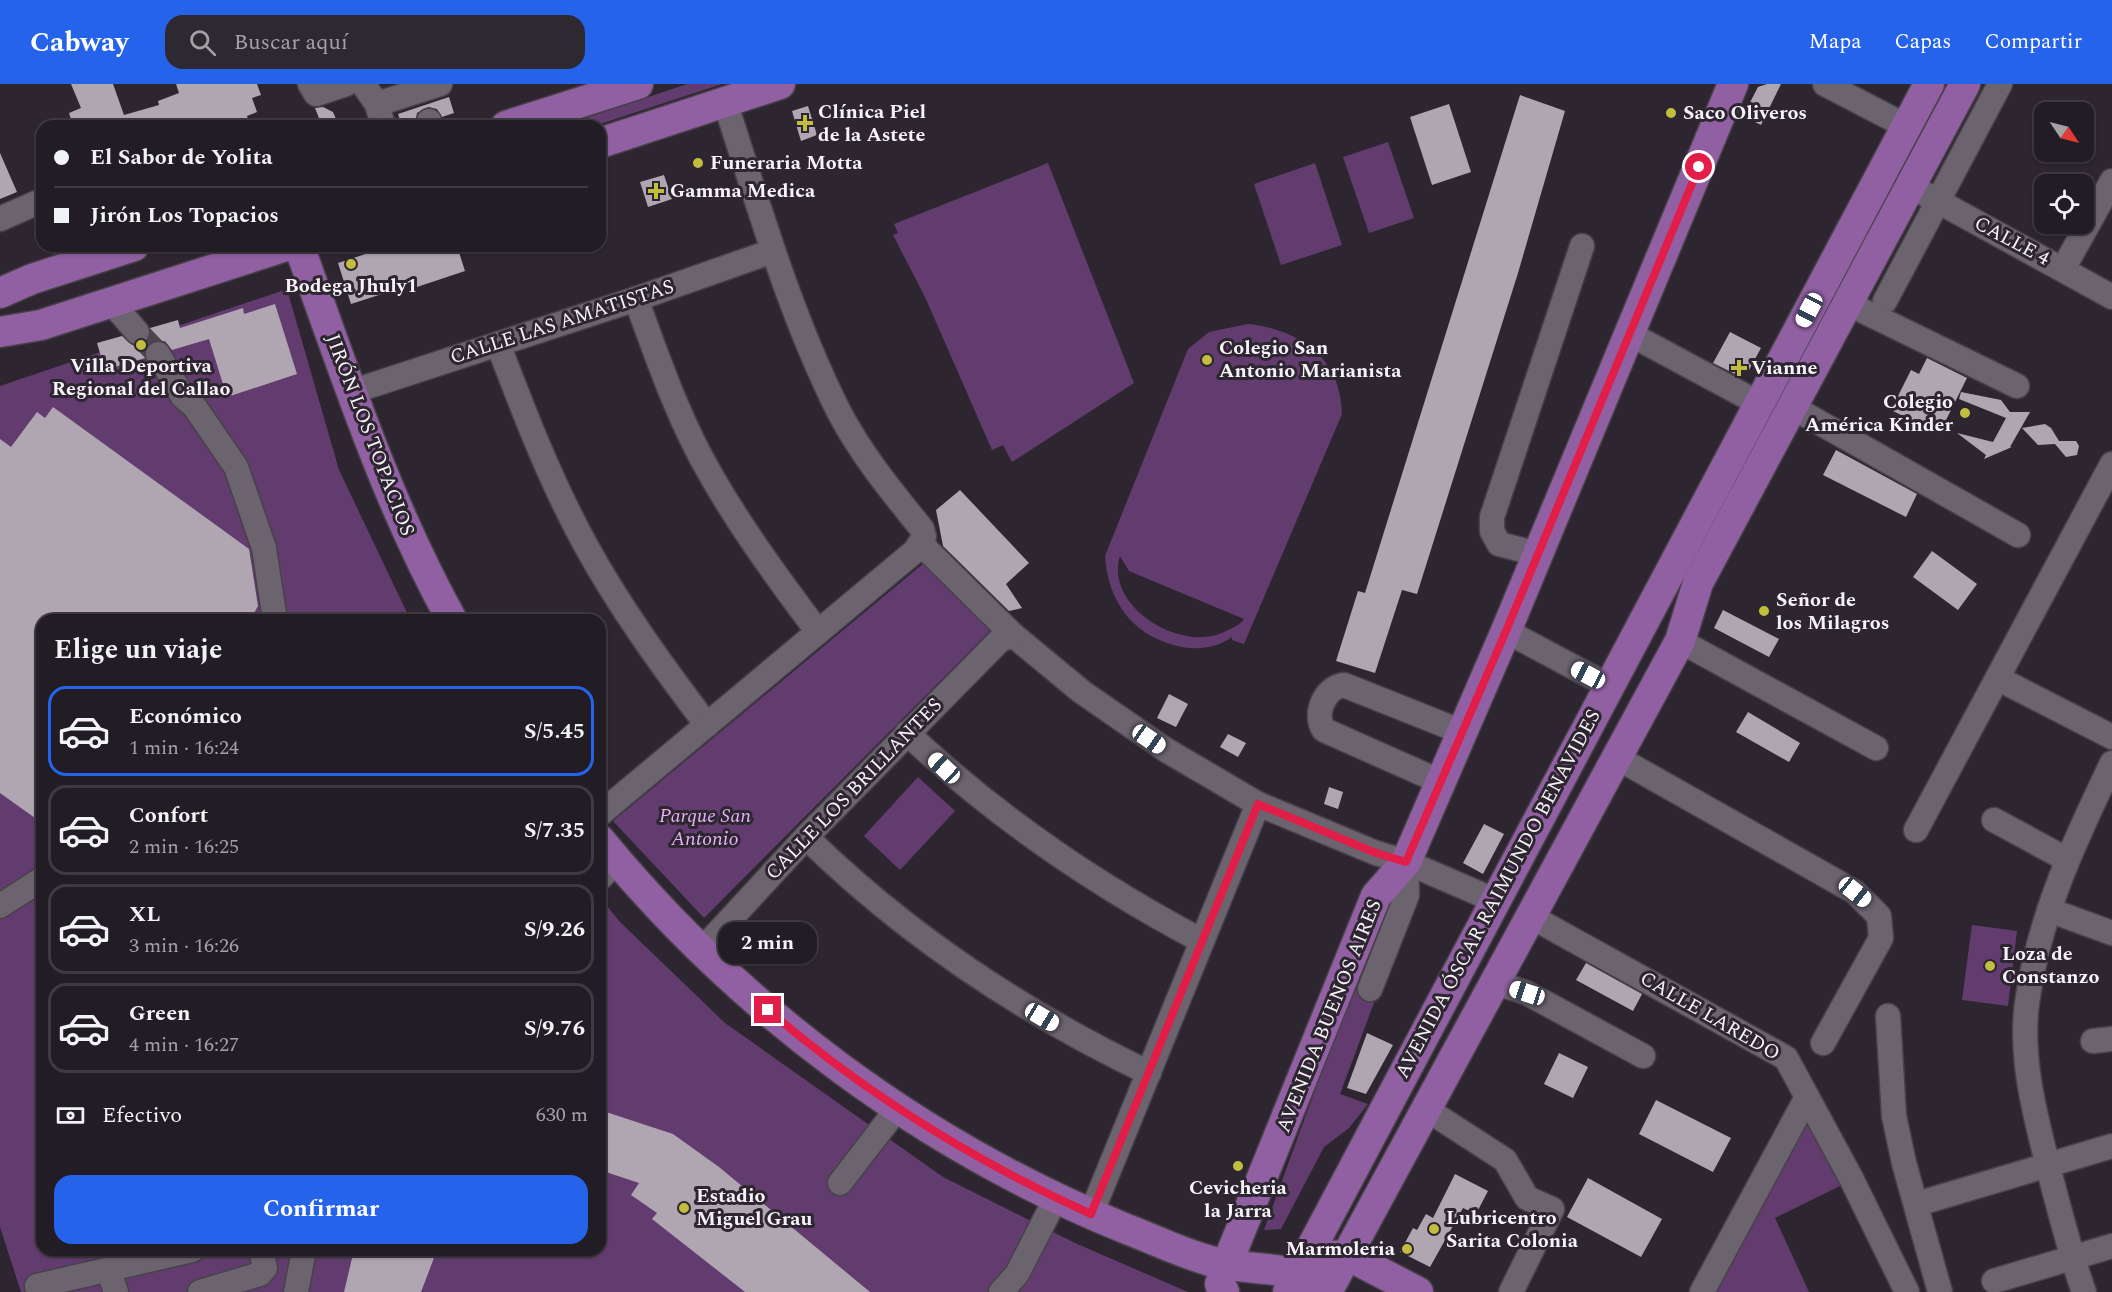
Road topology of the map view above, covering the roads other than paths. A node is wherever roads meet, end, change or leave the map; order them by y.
1 (310, 84) edge
2 (363, 84) edge
3 (638, 84) edge
4 (780, 84) edge
5 (1733, 84) edge
6 (1825, 84) edge
7 (1929, 84) edge
8 (1965, 84) edge
9 (2000, 84) edge
10 (338, 85) edge
11 (426, 102) edge
12 (725, 102) junction
13 (380, 115) edge
14 (525, 120) edge
15 (1906, 126) junction
16 (606, 141) edge
17 (2112, 181) edge
18 (1910, 187) junction
19 (1937, 201) junction
20 (36, 203) dead end
21 (0, 219) edge
22 (1582, 246) dead end
23 (773, 251) junction
24 (115, 252) edge
25 (268, 252) edge
26 (301, 252) edge
27 (2063, 268) junction
28 (1829, 272) junction
29 (32, 279) junction
30 (0, 286) edge
31 (0, 293) edge
32 (1852, 295) junction
33 (2112, 297) edge
34 (636, 299) junction
35 (1885, 301) dead end
36 (112, 303) junction
37 (41, 325) junction
38 (0, 332) edge
39 (137, 332) tunnel mouth
40 (1630, 334) junction
41 (0, 344) edge
42 (498, 344) junction
43 (158, 354) tunnel mouth
44 (2017, 386) dead end
45 (351, 392) junction
46 (1760, 404) junction
47 (1792, 407) junction
48 (2112, 464) edge
49 (2018, 535) dead end
50 (922, 537) junction
51 (1538, 554) junction
52 (274, 614) edge
53 (449, 614) edge
54 (1506, 631) junction
55 (818, 632) junction
56 (1012, 635) junction
57 (1680, 640) junction
58 (1999, 679) junction
59 (1609, 687) junction
60 (707, 725) junction
61 (1462, 732) junction
62 (907, 733) junction
63 (2112, 737) edge
64 (1876, 748) dead end
65 (1576, 749) junction
66 (1614, 763) junction
67 (2112, 763) edge
68 (1441, 782) junction
69 (1258, 804) junction
70 (606, 809) edge
71 (1994, 820) dead end
72 (1916, 830) dead end
73 (806, 837) junction
74 (2066, 859) junction
75 (606, 860) edge
76 (1406, 862) junction
77 (36, 883) edge
78 (1494, 900) junction
79 (0, 906) edge
80 (2049, 910) junction
81 (1530, 916) junction
82 (2112, 933) edge
83 (1202, 941) junction
84 (701, 951) junction
85 (1494, 982) junction
86 (1370, 989) dead end
87 (1888, 1016) dead end
88 (1823, 1043) dead end
89 (1643, 1056) dead end
90 (1149, 1073) junction
91 (1807, 1097) junction
92 (897, 1109) junction
93 (1426, 1109) junction
94 (2112, 1146) edge
95 (2048, 1164) junction
96 (840, 1183) dead end
97 (1056, 1198) junction
98 (1917, 1204) junction
99 (1091, 1214) junction
100 (2112, 1246) edge
101 (165, 1256) edge
102 (262, 1256) edge
103 (303, 1256) edge
104 (1347, 1256) junction
105 (2072, 1258) junction
106 (108, 1269) junction
107 (1297, 1274) edge
108 (1994, 1281) dead end
109 (1222, 1283) edge
110 (37, 1286) dead end
111 (64, 1286) edge
112 (1333, 1290) edge
113 (116, 1292) edge
114 (200, 1292) edge
115 (296, 1292) edge
116 (1001, 1292) edge
117 (1418, 1292) edge
118 (1511, 1292) edge
119 (1702, 1292) edge
120 (1907, 1292) edge
121 (1940, 1292) edge
122 (2084, 1292) edge

1 - 10 street
2 - 13 street
3 - 14 main road
4 - 12 main road
5 - 40 main road, AVENIDA BUENOS AIRES
6 - 15 street
7 - 15 main road, AVENIDA ÓSCAR RAIMUNDO BENAVIDES
8 - 18 main road, AVENIDA ÓSCAR RAIMUNDO BENAVIDES
9 - 19 street
11 - 13 street
12 - 16 main road
12 - 23 street
15 - 28 main road, AVENIDA ÓSCAR RAIMUNDO BENAVIDES
17 - 27 street
18 - 19 street, CALLE 4
18 - 32 main road, AVENIDA ÓSCAR RAIMUNDO BENAVIDES
19 - 27 street, CALLE 4
19 - 35 street
20 - 21 street
22 - 51 street
23 - 34 street, CALLE LAS AMATISTAS
23 - 50 street
24 - 29 main road
25 - 36 main road
26 - 45 main road, JIRÓN LOS TOPACIOS
27 - 33 street, CALLE 4
28 - 32 main road
28 - 46 main road, AVENIDA ÓSCAR RAIMUNDO BENAVIDES
29 - 30 main road
29 - 31 main road
32 - 44 street
32 - 47 main road, AVENIDA ÓSCAR RAIMUNDO BENAVIDES
34 - 42 street, CALLE LAS AMATISTAS
34 - 55 street
36 - 37 main road
36 - 39 street
37 - 38 main road
37 - 41 main road
40 - 46 street
40 - 51 main road, AVENIDA BUENOS AIRES
42 - 45 street, CALLE LAS AMATISTAS
42 - 60 street
43 - 52 street
45 - 53 main road, JIRÓN LOS TOPACIOS
46 - 59 main road, AVENIDA ÓSCAR RAIMUNDO BENAVIDES
47 - 49 street
47 - 57 main road, AVENIDA ÓSCAR RAIMUNDO BENAVIDES
48 - 58 street
50 - 55 street
50 - 56 street
51 - 54 main road, AVENIDA BUENOS AIRES
54 - 59 street
54 - 61 main road, AVENIDA BUENOS AIRES
55 - 60 street
56 - 62 street, CALLE LOS BRILLANTES
56 - 69 street
57 - 64 street
57 - 66 main road, AVENIDA ÓSCAR RAIMUNDO BENAVIDES
58 - 63 street
58 - 72 street
59 - 65 main road, AVENIDA ÓSCAR RAIMUNDO BENAVIDES
59 - 66 main road
60 - 70 street
61 - 68 main road, AVENIDA BUENOS AIRES
61 - 68 street
62 - 73 street, CALLE LOS BRILLANTES
62 - 83 street
65 - 66 main road
65 - 78 main road, AVENIDA ÓSCAR RAIMUNDO BENAVIDES
66 - 81 main road, AVENIDA ÓSCAR RAIMUNDO BENAVIDES
66 - 88 street
67 - 74 street
68 - 76 main road, AVENIDA BUENOS AIRES
69 - 76 street
69 - 83 street
71 - 74 street
73 - 84 street, CALLE LOS BRILLANTES
73 - 90 street
74 - 80 street
75 - 84 main road
76 - 78 street
76 - 86 street
76 - 109 main road, AVENIDA BUENOS AIRES
77 - 79 street
78 - 107 main road, AVENIDA ÓSCAR RAIMUNDO BENAVIDES
80 - 82 street
80 - 95 street
81 - 85 main road, AVENIDA ÓSCAR RAIMUNDO BENAVIDES
81 - 91 street, CALLE LAREDO
83 - 90 street
84 - 92 main road
85 - 89 street
85 - 93 main road, AVENIDA ÓSCAR RAIMUNDO BENAVIDES
87 - 98 street
90 - 99 street
91 - 119 street
91 - 120 street, CALLE LAREDO
92 - 96 street
92 - 97 main road
93 - 104 main road, AVENIDA ÓSCAR RAIMUNDO BENAVIDES
93 - 118 street
94 - 95 street
95 - 98 street
95 - 105 street
97 - 99 main road
97 - 116 street
98 - 121 street
99 - 109 main road
100 - 105 street
101 - 106 street
102 - 114 street
103 - 115 street
104 - 107 main road
104 - 112 main road, AVENIDA ÓSCAR RAIMUNDO BENAVIDES
104 - 117 main road
105 - 108 street
105 - 122 street
106 - 111 street
106 - 113 street
107 - 109 main road
107 - 112 main road
110 - 111 street

